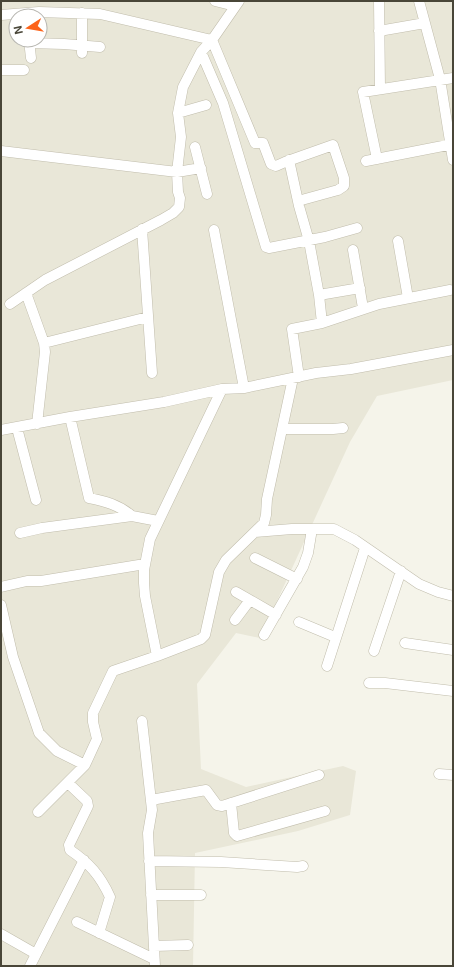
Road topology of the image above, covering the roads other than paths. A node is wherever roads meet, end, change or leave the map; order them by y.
1 (216, 1) edge
2 (379, 1) edge
3 (419, 1) edge
4 (237, 4) edge
5 (48, 12) edge
6 (82, 13) junction
7 (1, 15) edge
8 (1, 21) edge
9 (425, 23) junction
10 (379, 31) junction
11 (212, 40) junction
12 (48, 45) edge
13 (100, 47) dead end
14 (30, 48) edge
15 (82, 49) junction
16 (201, 52) junction
17 (31, 58) dead end
18 (1, 70) edge
19 (24, 70) dead end
20 (453, 78) edge
21 (440, 79) junction
22 (380, 90) junction
23 (206, 105) dead end
24 (178, 113) junction
25 (452, 145) edge
26 (195, 147) dead end
27 (1, 152) edge
28 (377, 159) junction
29 (289, 160) junction
30 (453, 160) edge
31 (366, 161) dead end
32 (201, 168) junction
33 (177, 172) junction
34 (207, 194) dead end
35 (298, 201) junction
36 (357, 228) dead end
37 (142, 229) junction
38 (214, 230) dead end
39 (309, 241) junction
40 (398, 241) dead end
41 (353, 250) dead end
42 (360, 288) junction
43 (450, 290) dead end
44 (26, 294) junction
45 (319, 295) junction
46 (408, 298) junction
47 (10, 304) dead end
48 (363, 308) junction
49 (148, 317) junction
50 (322, 323) junction
51 (44, 343) junction
52 (453, 350) edge
53 (152, 373) dead end
54 (296, 378) junction
55 (244, 388) junction
56 (222, 389) junction
57 (70, 417) junction
58 (37, 424) junction
59 (17, 428) junction
60 (343, 428) dead end
61 (282, 429) junction
62 (1, 430) edge
63 (36, 500) dead end
64 (132, 516) junction
65 (158, 521) junction
66 (312, 529) junction
67 (255, 532) junction
68 (20, 533) dead end
69 (365, 548) junction
70 (255, 558) dead end
71 (145, 564) junction
72 (401, 571) junction
73 (297, 579) junction
74 (1, 587) edge
75 (236, 592) dead end
76 (453, 596) edge
77 (250, 600) junction
78 (1, 605) edge
79 (276, 615) junction
80 (235, 620) dead end
81 (299, 622) dead end
82 (264, 635) dead end
83 (335, 637) junction
84 (405, 643) dead end
85 (453, 650) edge
86 (374, 651) dead end
87 (157, 656) junction
88 (327, 666) dead end
89 (369, 683) dead end
90 (453, 691) edge
91 (142, 721) dead end
92 (85, 765) junction
93 (439, 774) dead end
94 (319, 775) dead end
95 (453, 775) edge
96 (68, 783) junction
97 (151, 800) junction
98 (230, 803) junction
99 (325, 811) dead end
100 (38, 812) dead end
101 (84, 860) junction
102 (149, 861) junction
103 (303, 866) dead end
104 (201, 895) dead end
105 (151, 896) junction
106 (77, 922) dead end
107 (99, 933) junction
108 (1, 934) edge
109 (188, 945) dead end
110 (154, 946) junction
111 (36, 954) junction
112 (154, 962) edge
113 (30, 966) edge

1 - 4 street
2 - 10 street
3 - 9 street
4 - 11 street
5 - 6 street
6 - 11 street
6 - 15 street
7 - 8 street
9 - 10 street
9 - 21 street
10 - 22 street
11 - 16 street
11 - 29 street
12 - 15 street
13 - 15 street
14 - 17 street
16 - 24 street
16 - 39 street
18 - 19 street
20 - 21 street
21 - 22 street
21 - 25 street
22 - 28 street
23 - 24 street
24 - 33 street
25 - 28 street
25 - 30 street
26 - 32 street
27 - 33 street
28 - 31 street
29 - 35 street
29 - 35 street
32 - 33 street
32 - 34 street
33 - 37 street
35 - 39 street
36 - 39 street
37 - 44 street
37 - 49 street
38 - 55 street
39 - 45 street
40 - 46 street
41 - 42 street
42 - 45 street
42 - 48 street
43 - 46 street
44 - 47 street
44 - 51 street
45 - 50 street
46 - 48 street
48 - 50 street
49 - 51 street
49 - 53 street
50 - 54 street
51 - 58 street
52 - 54 street
54 - 55 street
54 - 61 street
55 - 56 street
56 - 57 street
56 - 65 street
57 - 58 street
57 - 64 street
58 - 59 street
59 - 62 street
59 - 63 street
60 - 61 street
61 - 67 street
64 - 65 street
64 - 68 street
65 - 71 street
66 - 67 street
66 - 69 street
66 - 73 street
67 - 87 street
69 - 72 street
69 - 83 street
70 - 73 street
71 - 74 street
71 - 87 street
72 - 76 street
72 - 86 street
73 - 79 street
75 - 77 street
77 - 79 street
77 - 80 street
78 - 92 street
79 - 82 street
81 - 83 street
83 - 88 street
84 - 85 street
87 - 92 street
89 - 90 street
91 - 97 street
92 - 96 street
93 - 95 street
94 - 98 street
96 - 100 street
96 - 101 street
97 - 98 street
97 - 102 street
98 - 99 street
101 - 107 street
101 - 111 street
102 - 103 street
102 - 105 street
104 - 105 street
105 - 110 street
106 - 107 street
107 - 112 street
108 - 111 street
109 - 110 street
110 - 112 street
111 - 113 street

